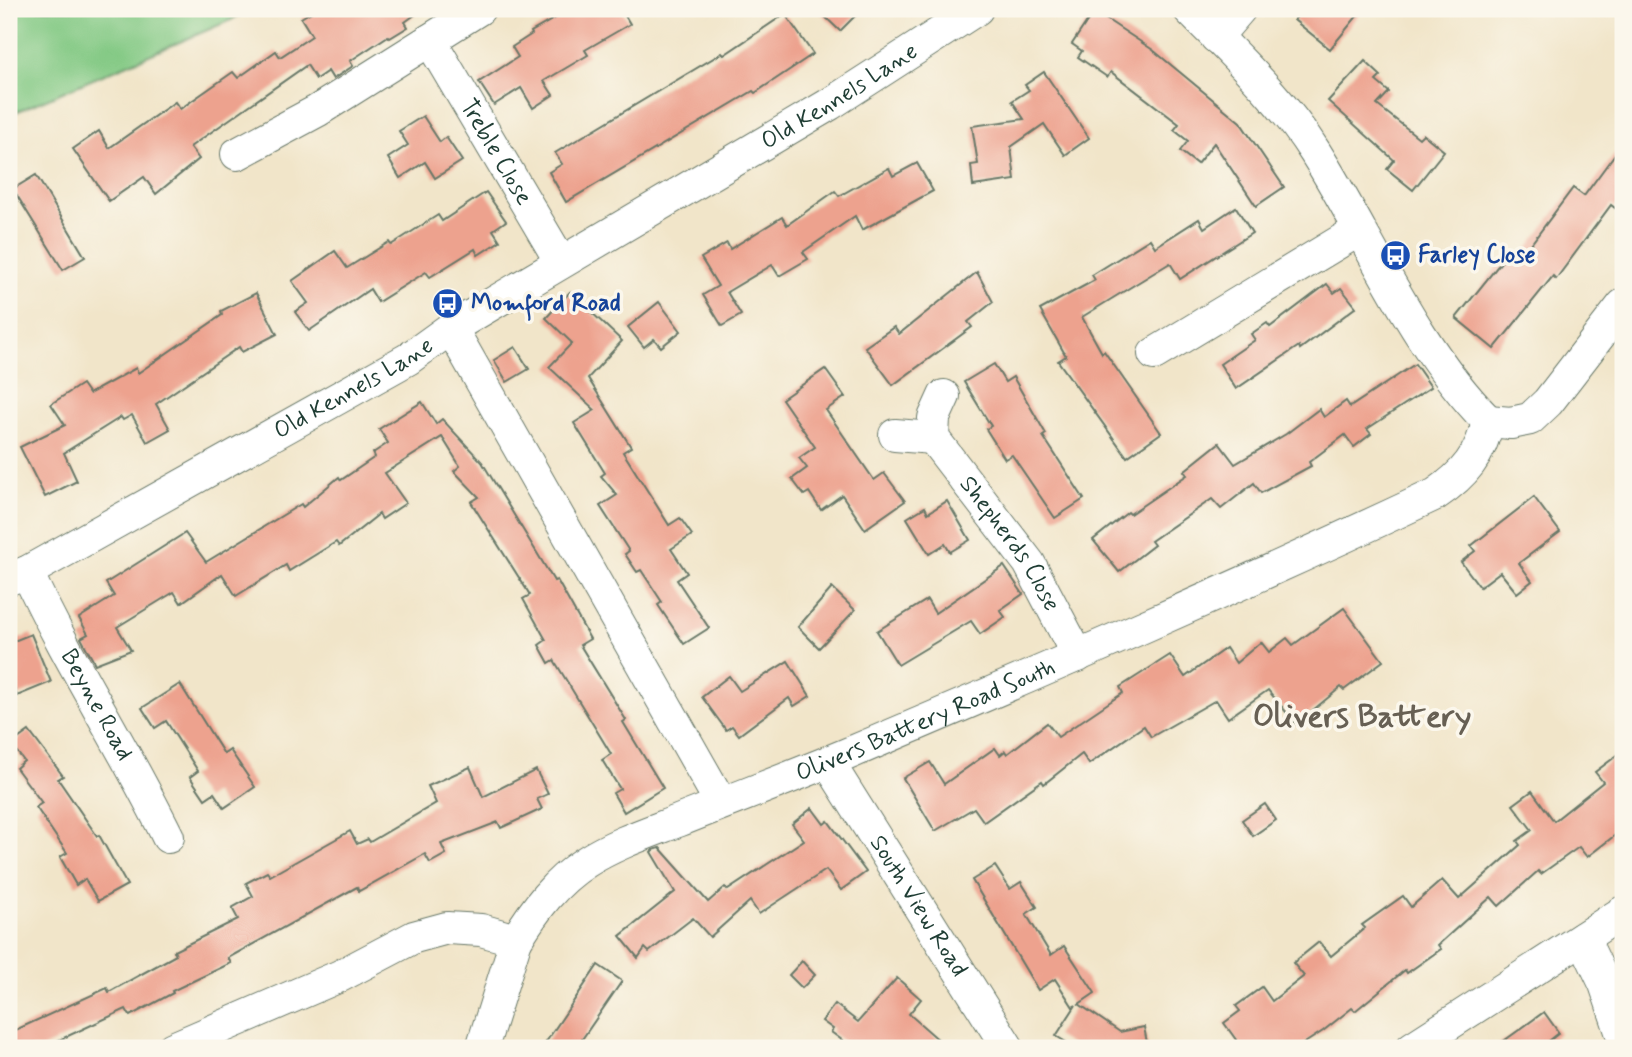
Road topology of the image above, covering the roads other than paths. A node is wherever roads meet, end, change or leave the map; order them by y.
1 (478, 9) edge
2 (977, 9) edge
3 (1188, 9) edge
4 (1240, 9) edge
5 (1216, 37) junction
6 (430, 40) junction
7 (237, 154) dead end
8 (1359, 230) junction
9 (561, 262) junction
10 (1623, 305) edge
11 (451, 328) junction
12 (1154, 354) dead end
13 (944, 396) dead end
14 (1488, 421) junction
15 (895, 435) dead end
16 (933, 438) junction
17 (18, 576) edge
18 (1078, 656) junction
19 (828, 762) junction
20 (721, 803) junction
21 (169, 837) dead end
22 (1623, 912) edge
23 (1583, 938) junction
24 (516, 940) junction
25 (1623, 1037) edge
26 (173, 1048) edge
27 (482, 1048) edge
28 (1008, 1048) edge
29 (1412, 1048) edge

1 - 6 street
2 - 9 street, Old Kennels Lane
3 - 5 street
4 - 5 street
5 - 8 street
6 - 7 street
6 - 9 street, Treble Close
8 - 12 street
8 - 14 street
9 - 11 street, Old Kennels Lane
10 - 14 street
11 - 17 street, Old Kennels Lane
11 - 20 street
13 - 16 street
14 - 18 street, Olivers Battery Road South
15 - 16 street
16 - 18 street, Shepherds Close
17 - 21 street, Beyne Road
18 - 19 street, Olivers Battery Road South
19 - 20 street, Olivers Battery Road South
19 - 28 street, South View Road
20 - 24 street, Olivers Battery Road South
22 - 23 street
23 - 25 street
23 - 29 street
24 - 26 street
24 - 27 street, Olivers Battery Road South

